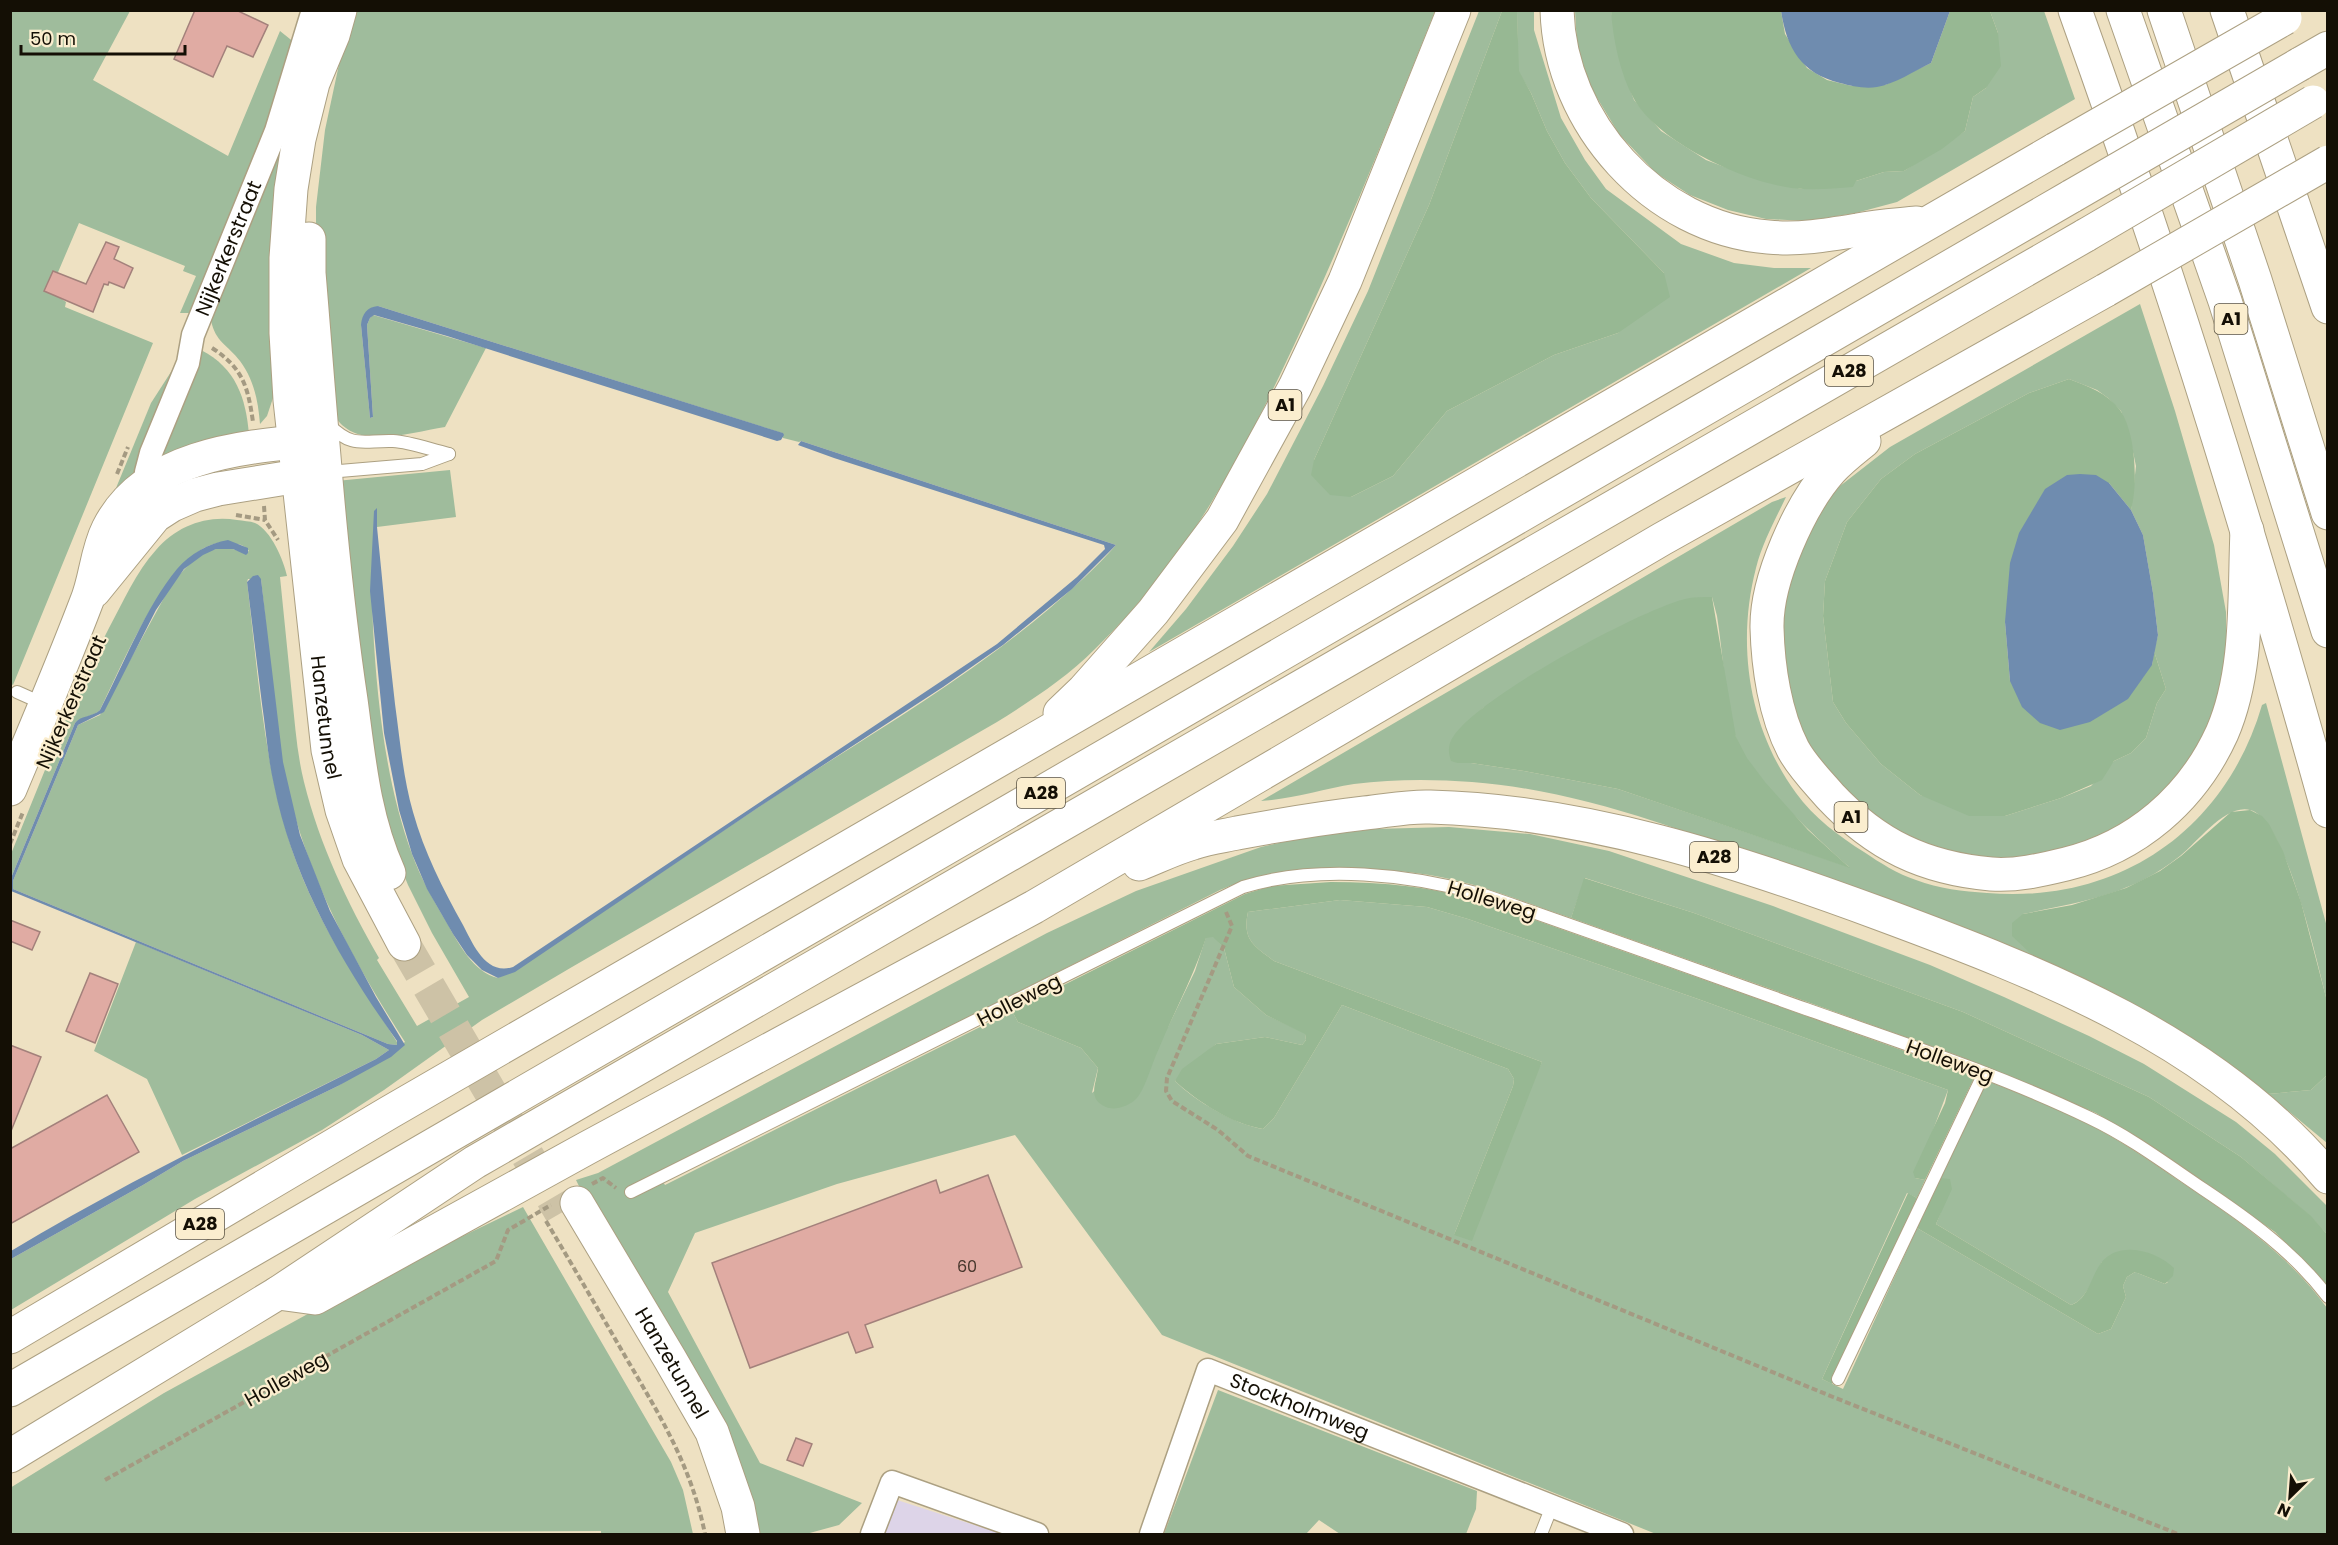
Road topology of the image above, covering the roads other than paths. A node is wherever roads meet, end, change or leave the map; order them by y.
1 (1454, 10) edge
2 (1557, 10) edge
3 (2075, 10) edge
4 (2123, 10) edge
5 (2164, 10) edge
6 (2227, 10) edge
7 (2292, 14) edge
8 (329, 19) edge
9 (2314, 56) edge
10 (2320, 98) edge
11 (2328, 162) edge
12 (1931, 221) junction
13 (2328, 307) edge
14 (1950, 378) junction
15 (312, 432) junction
16 (312, 474) junction
17 (146, 484) junction
18 (2328, 513) edge
19 (155, 516) junction
20 (2247, 530) junction
21 (88, 600) junction
22 (2328, 631) edge
23 (1027, 746) junction
24 (17, 800) edge
25 (2328, 811) edge
26 (1035, 907) junction
27 (412, 939) tunnel mouth
28 (1983, 1073) junction
29 (2328, 1177) edge
30 (631, 1192) road end
31 (278, 1293) junction
32 (2328, 1297) edge
33 (10, 1336) edge
34 (1838, 1379) dead end
35 (10, 1390) edge
36 (10, 1456) edge
37 (1552, 1506) junction
38 (722, 1534) edge
39 (742, 1534) edge
40 (873, 1534) edge
41 (1037, 1534) edge
42 (1151, 1534) edge
43 (1541, 1534) edge
44 (1622, 1534) edge

1 - 23 main road, A1
2 - 12 main road, A28
3 - 20 main road, A1
4 - 22 main road, A1
5 - 18 main road, A1
6 - 13 main road
7 - 12 main road, A28, bridge
8 - 15 main road, Nijkerkerstraat
8 - 17 street, Nijkerkerstraat
9 - 35 main road, A28, bridge
10 - 31 main road, A28, bridge
11 - 14 main road, A28, bridge
12 - 23 main road, A28
14 - 20 main road, A1
14 - 26 main road, A28
15 - 16 main road, Nijkerkerstraat
15 - 16 lane
15 - 17 main road, Nijkerkerstraat
16 - 19 main road, Nijkerkerstraat
16 - 27 main road, Hanzetunnel
17 - 19 street, Nijkerkerstraat
17 - 21 main road, Nijkerkerstraat
19 - 21 main road, Nijkerkerstraat
20 - 25 main road, A1
21 - 24 main road, Nijkerkerstraat
23 - 33 main road, A28
26 - 29 main road, A28
26 - 31 main road, A28
28 - 30 lane, Holleweg
28 - 32 lane, Holleweg
28 - 34 lane
31 - 36 main road, A28
37 - 42 street, Stockholmweg
37 - 43 lane
37 - 44 street, Stockholmweg
38 - 39 main road, Hanzetunnel
40 - 41 street

